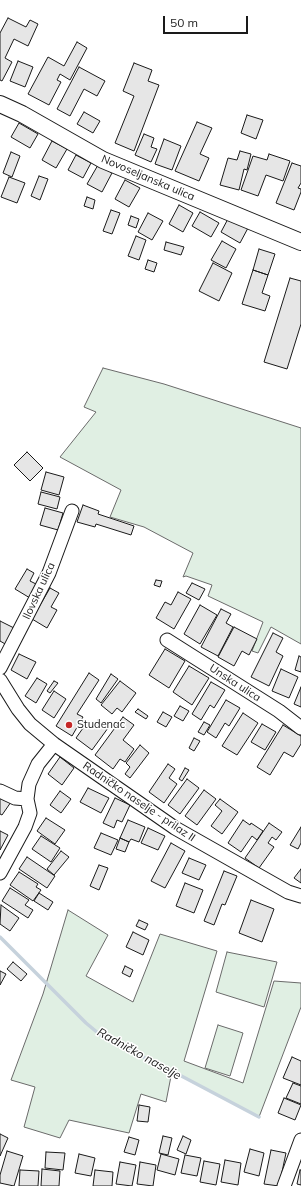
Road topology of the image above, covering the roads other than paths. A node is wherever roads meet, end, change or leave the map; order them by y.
1 (0, 104) edge
2 (301, 242) edge
3 (72, 511) dead end
4 (167, 640) dead end
5 (0, 668) edge
6 (0, 680) edge
7 (301, 728) edge
8 (54, 744) junction
9 (0, 792) edge
10 (27, 799) junction
11 (0, 872) edge
12 (301, 896) edge
13 (301, 1140) edge
14 (284, 1186) edge

1 - 2 main road, Novoseljanska ulica
3 - 5 street, Ilovska ulica
4 - 7 street, Unska ulica
6 - 8 street, Radničko naselje - prilaz II
8 - 10 street
8 - 12 street, Radničko naselje - prilaz II
9 - 10 street
10 - 11 street
13 - 14 street

